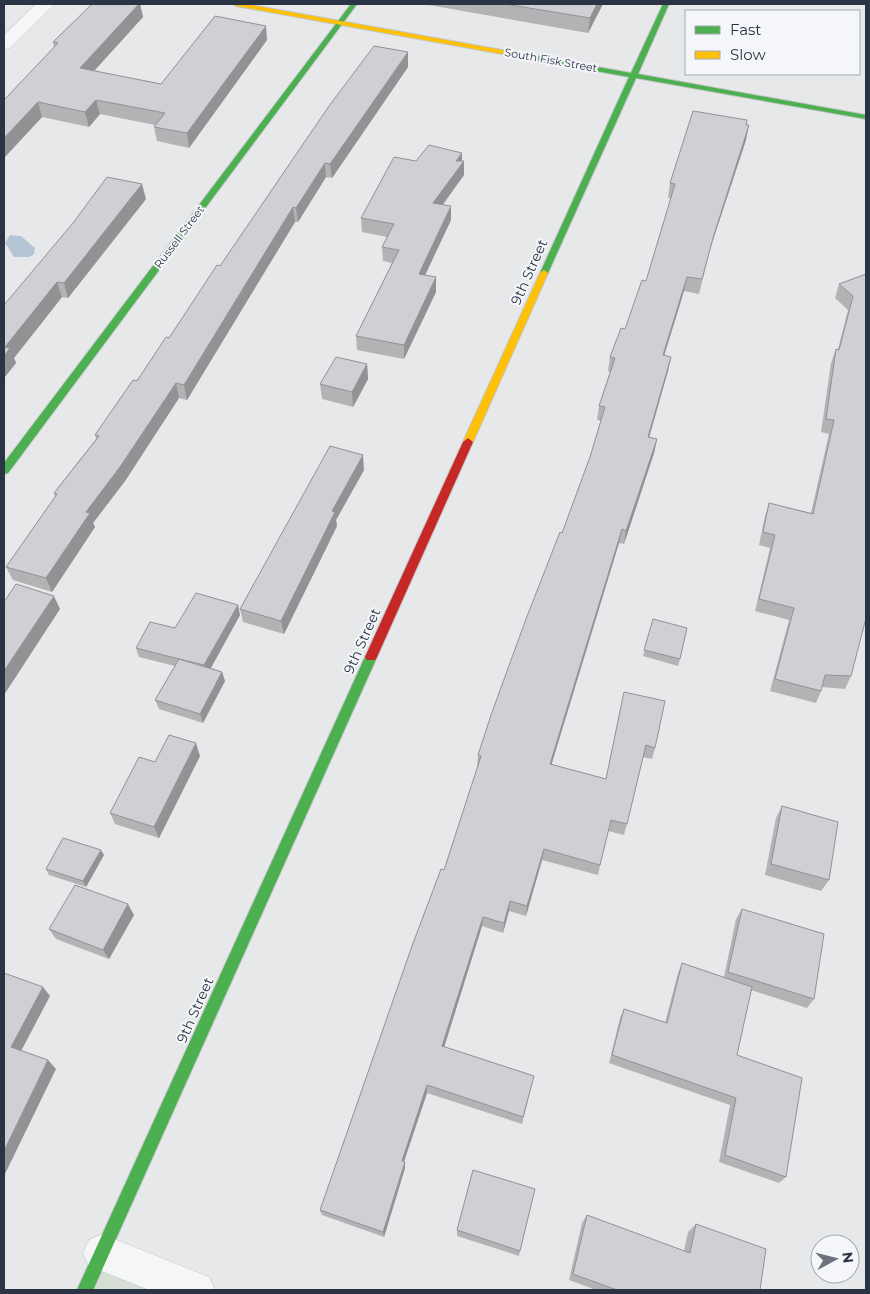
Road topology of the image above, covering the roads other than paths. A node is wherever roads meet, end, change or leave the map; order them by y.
1 (46, 4) edge
2 (236, 4) edge
3 (354, 4) edge
4 (666, 4) edge
5 (340, 22) junction
6 (4, 44) edge
7 (634, 75) junction
8 (866, 117) edge
9 (4, 470) edge
10 (102, 1253) junction
11 (85, 1290) edge
12 (196, 1290) edge

1 - 6 street
2 - 5 street, South Fisk Street
3 - 5 street, Russell Street
4 - 7 street, 9th Street
5 - 7 street, South Fisk Street
5 - 9 street, Russell Street
7 - 8 street, South Fisk Street
7 - 10 street, 9th Street
10 - 11 street, 9th Street
10 - 12 street

